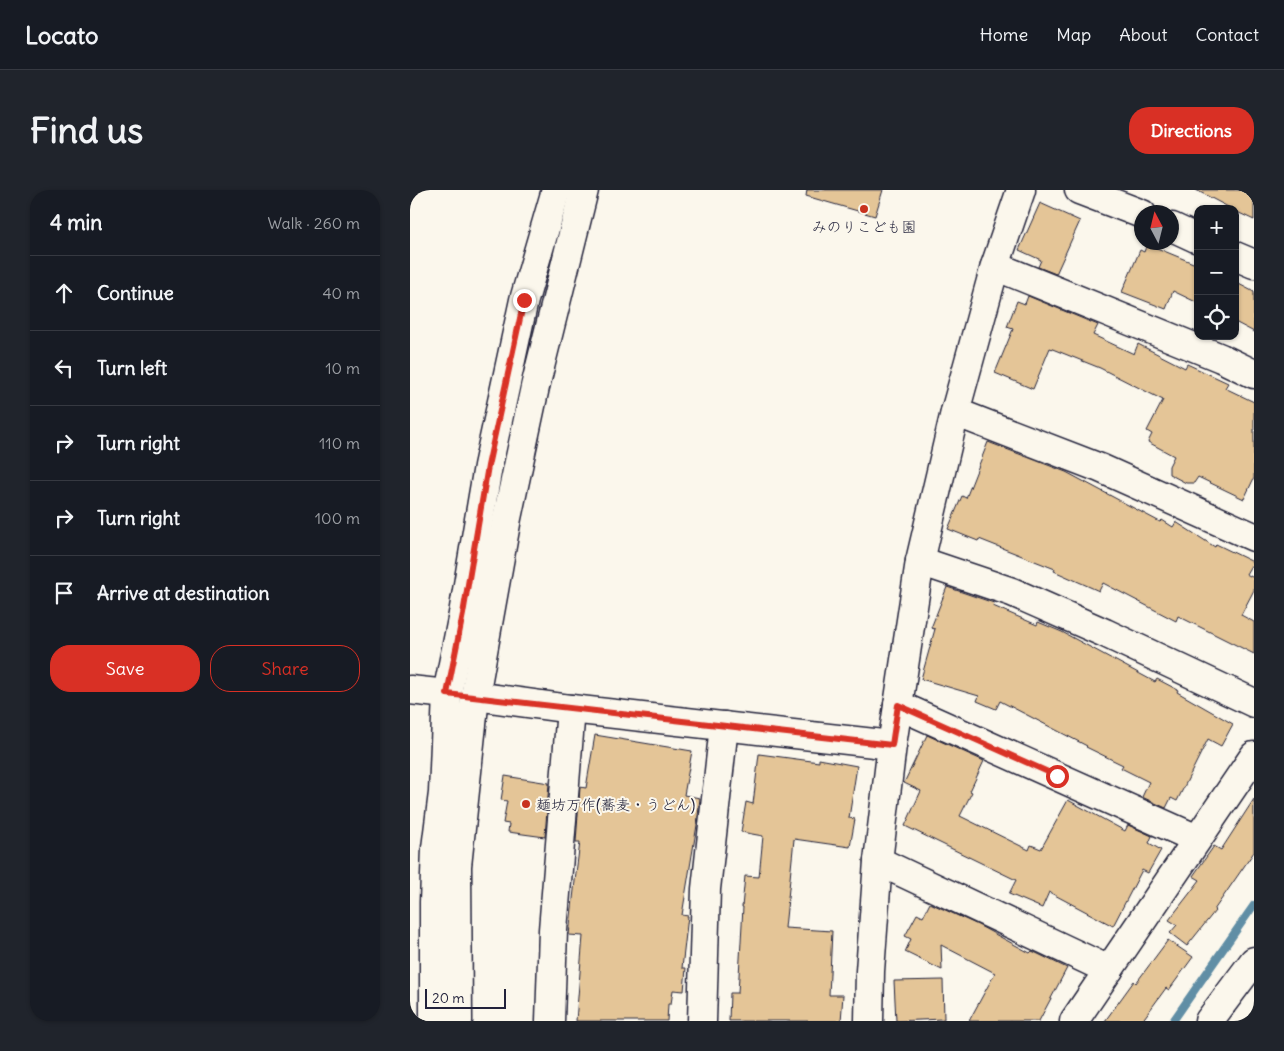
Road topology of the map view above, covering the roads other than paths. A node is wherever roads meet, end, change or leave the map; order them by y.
1 (556, 190) edge
2 (584, 190) edge
3 (1021, 190) edge
4 (1079, 190) edge
5 (1134, 211) edge
6 (1179, 230) edge
7 (1194, 237) edge
8 (1239, 258) edge
9 (1254, 264) edge
10 (995, 266) junction
11 (1254, 374) edge
12 (955, 412) junction
13 (1254, 537) edge
14 (920, 561) junction
15 (410, 690) edge
16 (447, 694) junction
17 (475, 696) junction
18 (1254, 703) edge
19 (898, 705) junction
20 (571, 709) junction
21 (724, 726) junction
22 (892, 745) junction
23 (1254, 756) edge
24 (1196, 839) junction
25 (878, 861) junction
26 (1254, 961) edge
27 (1109, 970) junction
28 (434, 1021) edge
29 (458, 1021) edge
30 (550, 1021) edge
31 (702, 1021) edge
32 (869, 1021) edge
33 (1074, 1021) edge
34 (1208, 1021) edge

1 - 16 street
2 - 17 street
3 - 10 street
4 - 5 street
6 - 7 street
8 - 9 street
10 - 11 street
10 - 12 street
12 - 13 street
12 - 14 street
14 - 18 street
14 - 19 street
15 - 16 street
16 - 17 street
16 - 28 street
17 - 20 street
17 - 29 street
19 - 22 street
19 - 24 street
20 - 21 street
20 - 30 street
21 - 22 street
21 - 31 street
22 - 25 street
23 - 24 street
24 - 27 street
25 - 27 street
25 - 32 street
26 - 34 street
27 - 33 street

